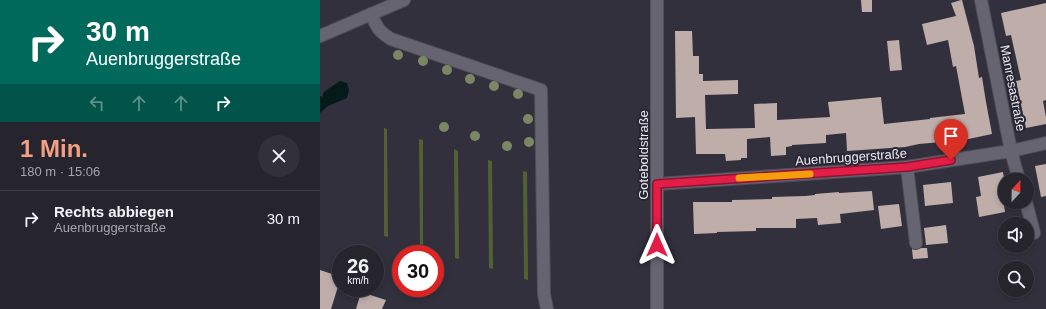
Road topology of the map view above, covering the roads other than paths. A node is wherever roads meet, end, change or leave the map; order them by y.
1 (404, 0) edge
2 (657, 0) edge
3 (981, 0) edge
4 (371, 14) junction
5 (320, 36) edge
6 (1046, 143) edge
7 (1011, 151) junction
8 (907, 167) junction
9 (1017, 173) edge
10 (657, 184) junction
11 (916, 243) dead end
12 (547, 309) edge
13 (657, 309) edge

1 - 4 street
2 - 10 street, Goteboldstraße
3 - 7 street, Manresastraße
4 - 5 street
4 - 12 street
6 - 7 street, Auenbruggerstraße
7 - 8 street, Auenbruggerstraße
7 - 9 street, Manresastraße
8 - 10 street, Auenbruggerstraße
8 - 11 street
10 - 13 street, Goteboldstraße

